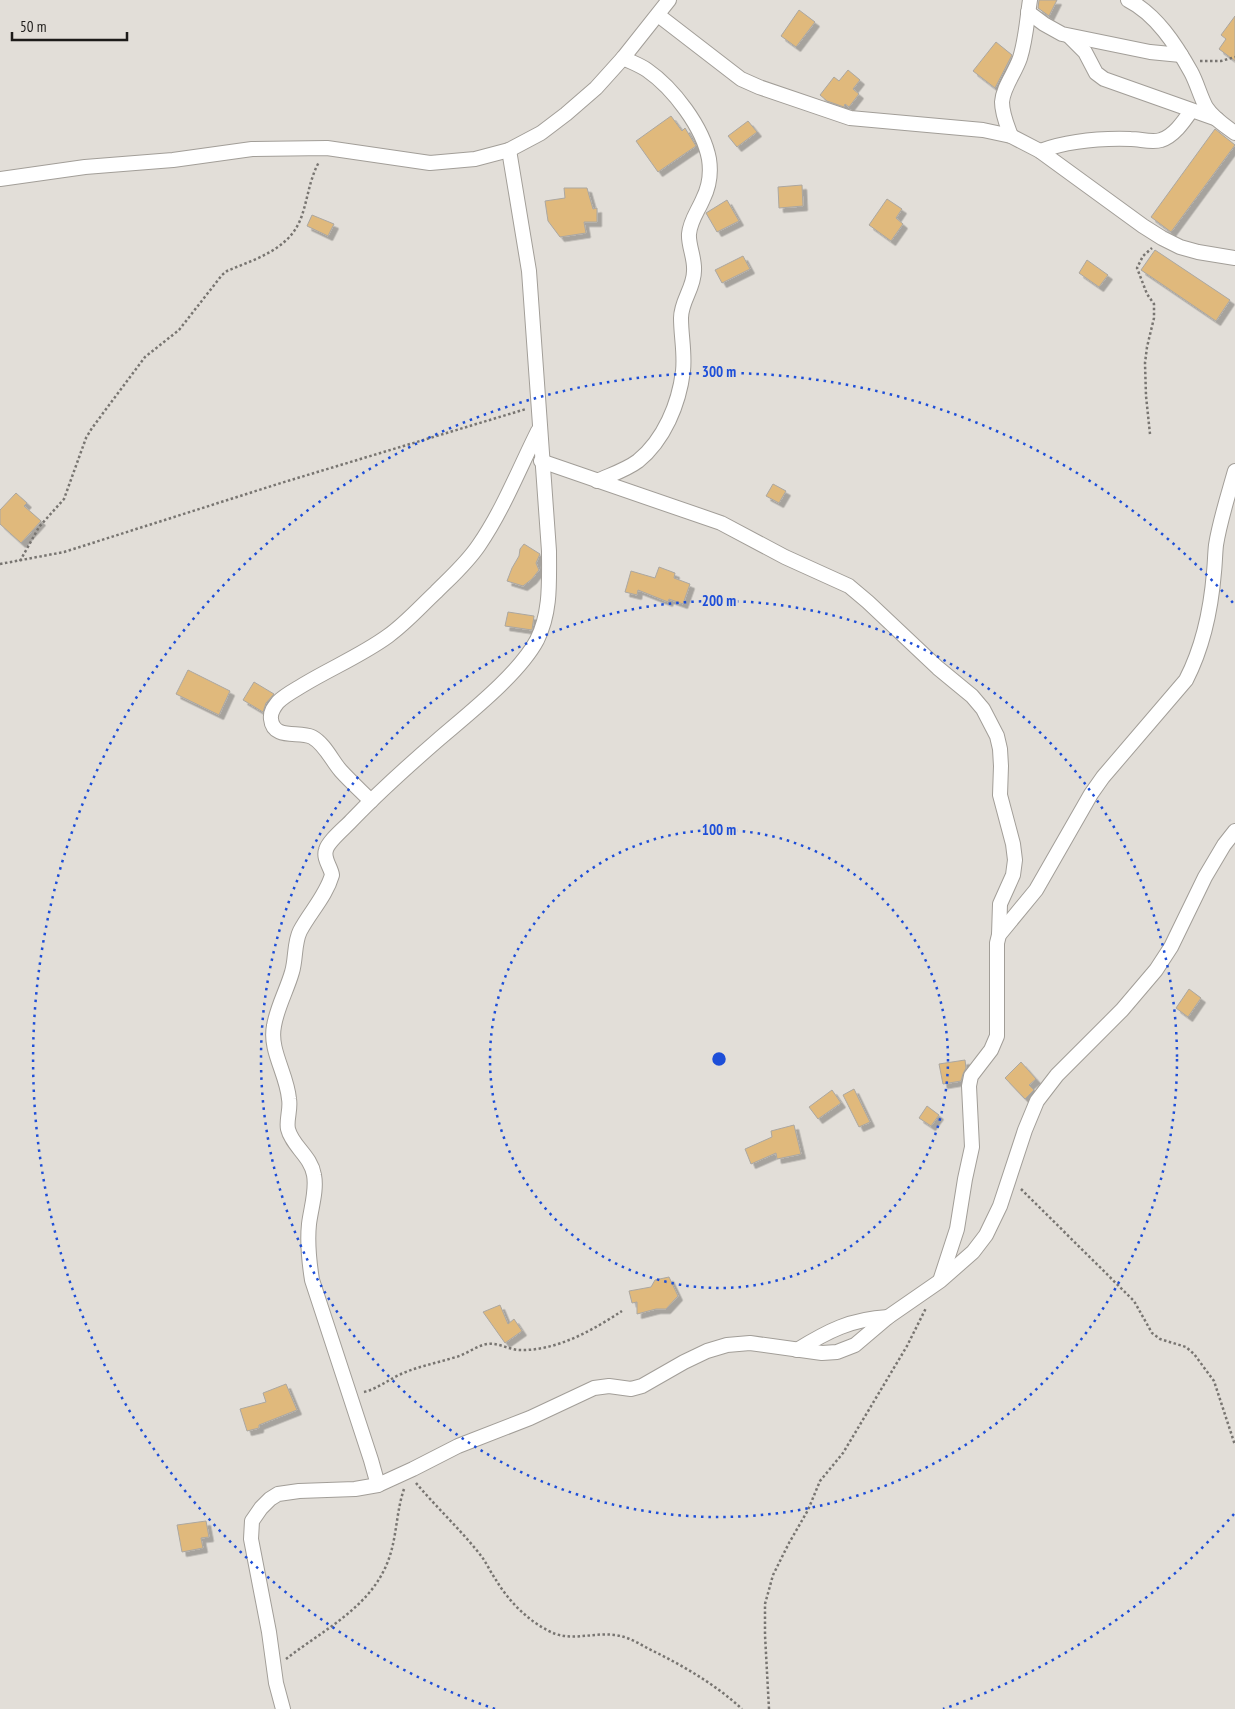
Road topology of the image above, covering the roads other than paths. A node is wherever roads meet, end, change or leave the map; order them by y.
1 (669, 0) edge
2 (1128, 0) edge
3 (1029, 6) edge
4 (658, 14) junction
5 (1069, 36) junction
6 (1181, 55) junction
7 (623, 58) junction
8 (1192, 111) junction
9 (1217, 120) junction
10 (1235, 133) edge
11 (1011, 136) junction
12 (509, 150) junction
13 (1040, 151) junction
14 (0, 179) edge
15 (1235, 258) edge
16 (539, 430) junction
17 (541, 461) junction
18 (1235, 471) edge
19 (597, 481) junction
20 (371, 801) junction
21 (1235, 831) edge
22 (999, 935) junction
23 (940, 1280) junction
24 (888, 1317) junction
25 (797, 1350) junction
26 (378, 1485) junction
27 (283, 1709) edge

1 - 4 street
2 - 6 street
3 - 5 street
3 - 11 street
4 - 7 street
4 - 11 street
5 - 6 street
5 - 8 street
6 - 9 street
7 - 12 street
7 - 19 street
8 - 9 street
8 - 13 street
9 - 10 street
11 - 13 street
12 - 14 street
12 - 16 street
13 - 15 street
16 - 17 street
16 - 20 street
17 - 19 street
17 - 20 street
18 - 22 street
19 - 22 street
20 - 26 street
21 - 23 street
22 - 23 street
23 - 24 street
24 - 25 street
24 - 25 street
25 - 26 street
26 - 27 street

